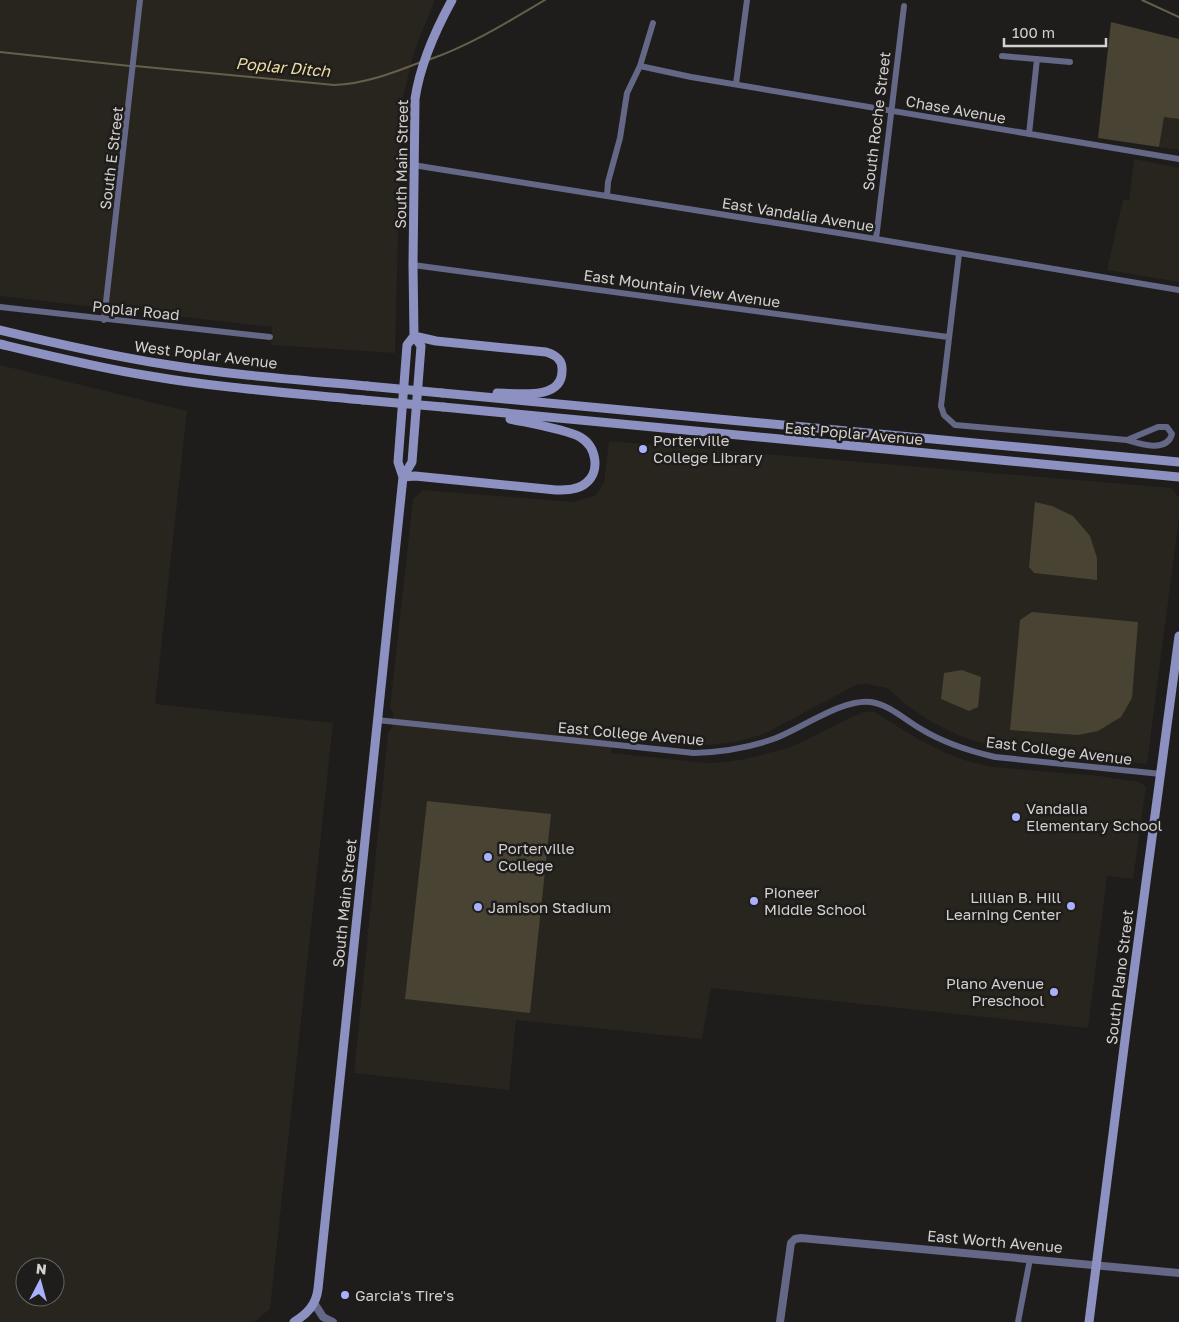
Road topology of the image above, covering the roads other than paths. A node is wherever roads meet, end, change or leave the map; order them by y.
1 (140, 0) edge
2 (452, 0) edge
3 (747, 0) edge
4 (904, 6) dead end
5 (653, 23) dead end
6 (1002, 56) dead end
7 (1037, 59) junction
8 (1070, 62) dead end
9 (640, 66) junction
10 (736, 84) junction
11 (890, 110) junction
12 (1029, 134) junction
13 (1179, 159) edge
14 (413, 164) junction
15 (608, 196) junction
16 (876, 239) junction
17 (959, 254) junction
18 (413, 265) junction
19 (1179, 290) edge
20 (0, 307) edge
21 (104, 320) junction
22 (0, 330) edge
23 (270, 336) dead end
24 (414, 336) junction
25 (948, 337) junction
26 (0, 344) edge
27 (411, 390) joint
28 (442, 393) junction
29 (408, 404) joint
30 (477, 411) junction
31 (1127, 440) junction
32 (1179, 462) edge
33 (403, 476) junction
34 (1179, 477) edge
35 (1179, 636) edge
36 (377, 720) junction
37 (1161, 774) junction
38 (1030, 1259) junction
39 (1097, 1264) junction
40 (1179, 1273) edge
41 (314, 1303) junction
42 (294, 1322) edge
43 (333, 1322) edge
44 (780, 1322) edge
45 (1018, 1322) edge
46 (1089, 1322) edge

1 - 21 street, South E Street
2 - 14 main road, South Main Street
3 - 10 street
4 - 11 street, South Roche Street
5 - 9 street
6 - 7 street
7 - 8 street
7 - 12 street
9 - 10 street, Chase Avenue
9 - 15 street
10 - 11 street, Chase Avenue
11 - 12 street, Chase Avenue
11 - 16 street, South Roche Street
12 - 13 street, Chase Avenue
14 - 15 street, East Vandalia Avenue
14 - 18 main road, South Main Street
15 - 16 street, East Vandalia Avenue
16 - 17 street, East Vandalia Avenue
17 - 19 street, East Vandalia Avenue
17 - 25 street
18 - 24 main road, South Main Street
18 - 25 street, East Mountain View Avenue
20 - 21 street, Poplar Road
21 - 23 street, Poplar Road
22 - 27 main road, West Poplar Avenue, bridge
24 - 28 main road
24 - 33 main road, South Main Street
24 - 33 main road, South Main Street
25 - 31 street
26 - 29 main road, West Poplar Avenue, bridge
27 - 28 main road, East Poplar Avenue, bridge
28 - 32 main road, East Poplar Avenue
29 - 30 main road, East Poplar Avenue, bridge
30 - 33 main road
30 - 34 main road, East Poplar Avenue
31 - 31 street
33 - 36 main road, South Main Street
35 - 37 main road, South Plano Street
36 - 37 street, East College Avenue
36 - 41 main road, South Main Street
37 - 39 main road, South Plano Street
38 - 39 street, East Worth Avenue
38 - 44 street, East Worth Avenue
38 - 45 street
39 - 40 street, East Worth Avenue
39 - 46 main road, South Plano Street
41 - 42 main road
41 - 43 street

